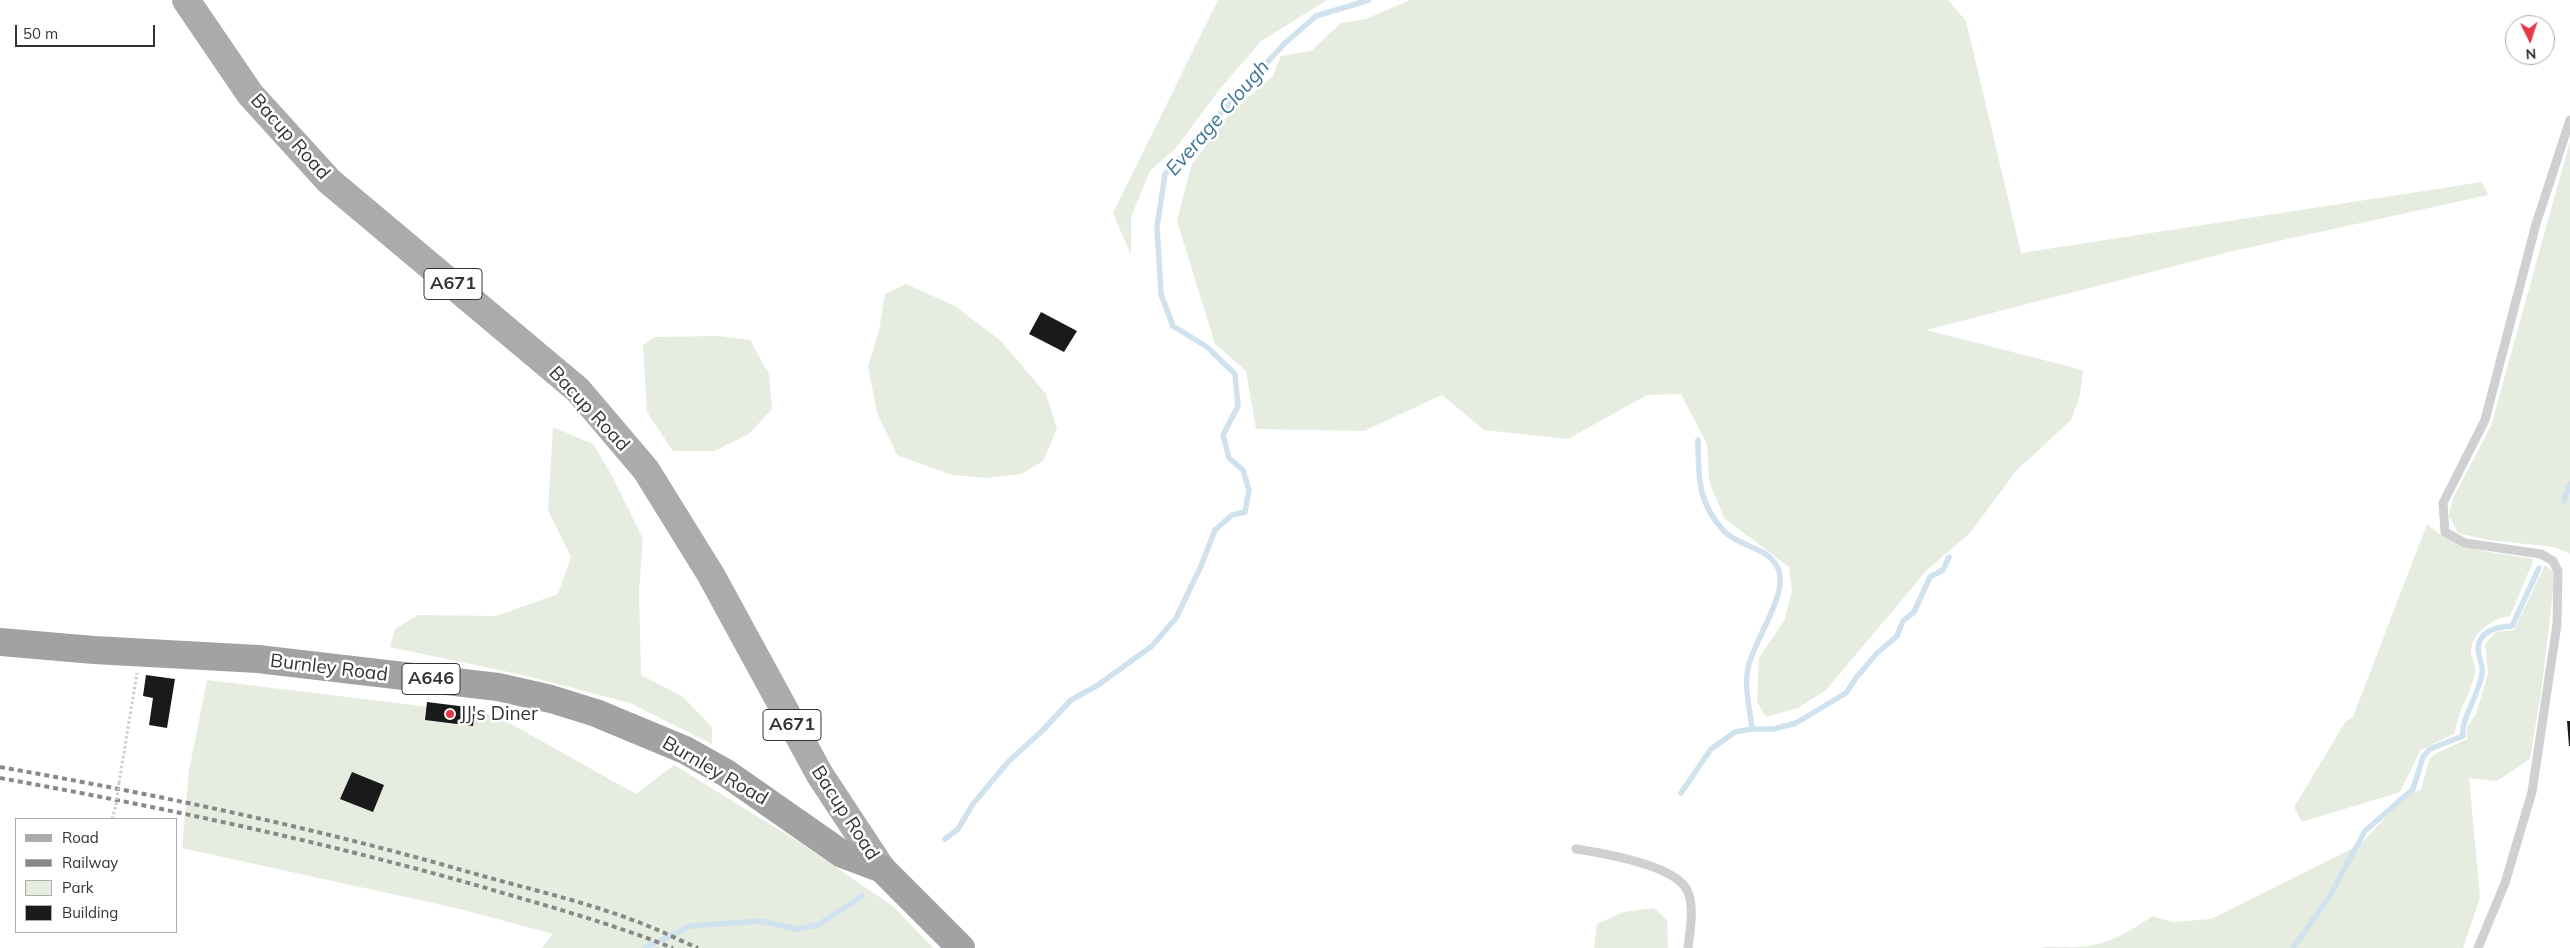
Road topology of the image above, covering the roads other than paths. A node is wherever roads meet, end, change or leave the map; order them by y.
1 (186, 0) edge
2 (2570, 120) edge
3 (0, 642) edge
4 (1576, 849) dead end
5 (882, 870) junction
6 (961, 948) edge
7 (1688, 948) edge
8 (2478, 948) edge

1 - 5 main road, Bacup Road / A671
2 - 8 lane
3 - 5 highway, Burnley Road / A646
4 - 7 lane
5 - 6 highway

